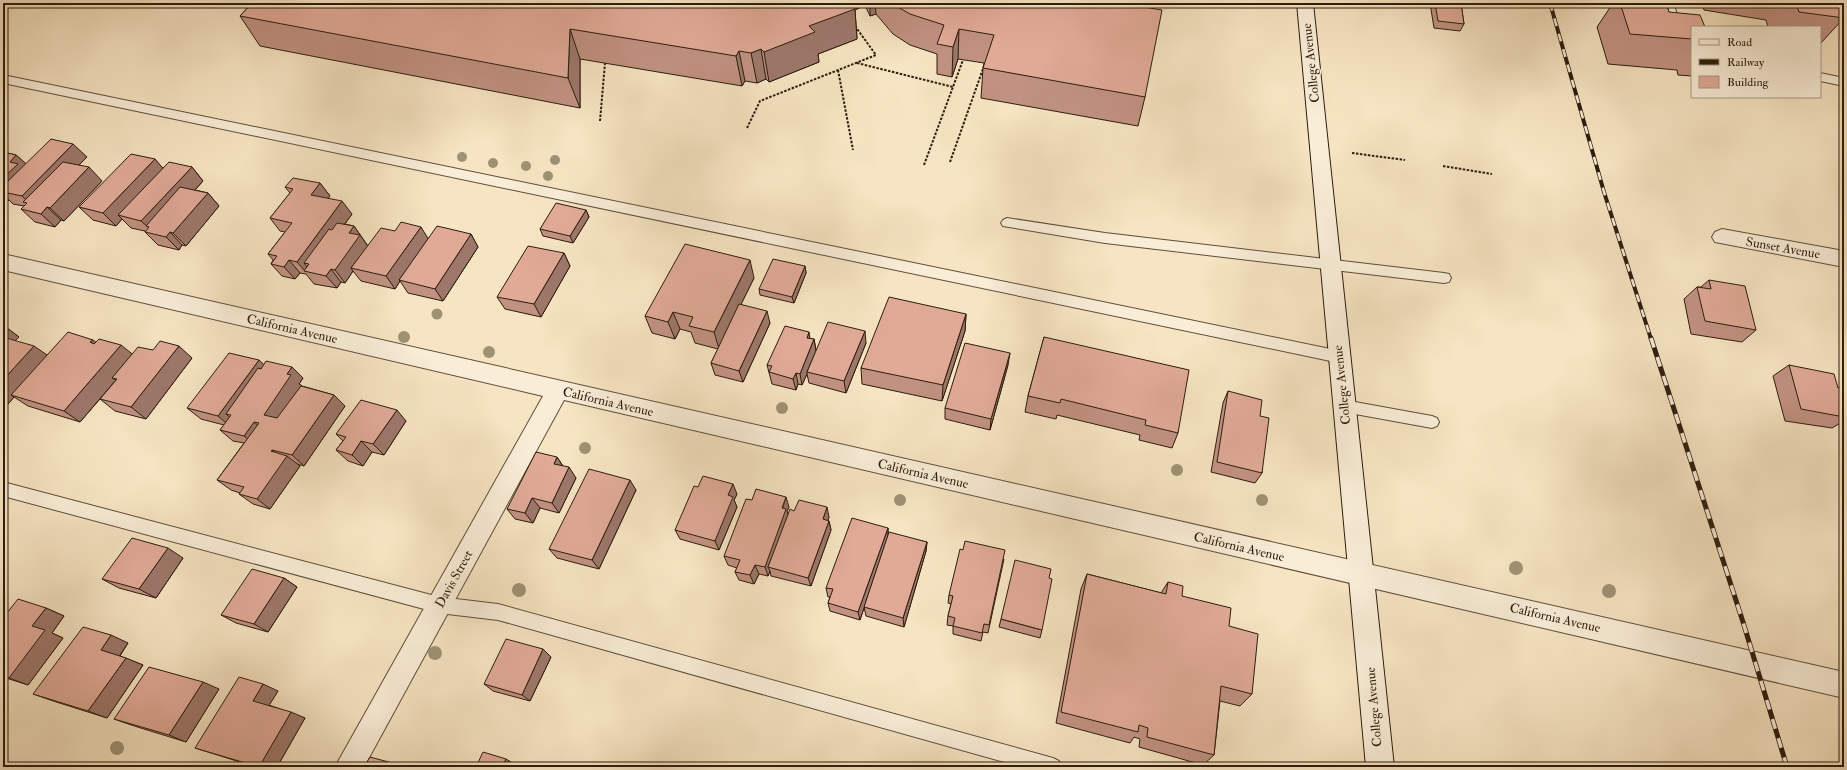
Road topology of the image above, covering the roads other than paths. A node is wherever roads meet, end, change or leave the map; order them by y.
1 (1305, 3) edge
2 (1668, 3) edge
3 (1691, 38) edge
4 (1821, 77) edge
5 (3, 79) edge
6 (1844, 82) edge
7 (1007, 223) dead end
8 (1722, 237) dead end
9 (1844, 259) edge
10 (3, 262) edge
11 (1330, 264) junction
12 (1444, 278) dead end
13 (1340, 357) junction
14 (558, 390) junction
15 (1344, 406) junction
16 (1432, 422) dead end
17 (3, 489) edge
18 (1361, 573) junction
19 (439, 605) junction
20 (1844, 685) edge
21 (349, 767) edge
22 (1053, 767) edge
23 (1380, 767) edge

1 - 11 street, College Avenue
2 - 3 lane
4 - 6 lane
5 - 13 lane
7 - 11 lane
8 - 9 street, Sunset Avenue
10 - 14 street, California Avenue
11 - 12 lane
11 - 13 street, College Avenue
13 - 15 street, College Avenue
14 - 18 street, California Avenue
14 - 19 street, Davis Street
15 - 16 lane
15 - 18 street, College Avenue
17 - 19 lane
18 - 20 street, California Avenue
18 - 23 street, College Avenue
19 - 21 street, Davis Street
19 - 22 lane

